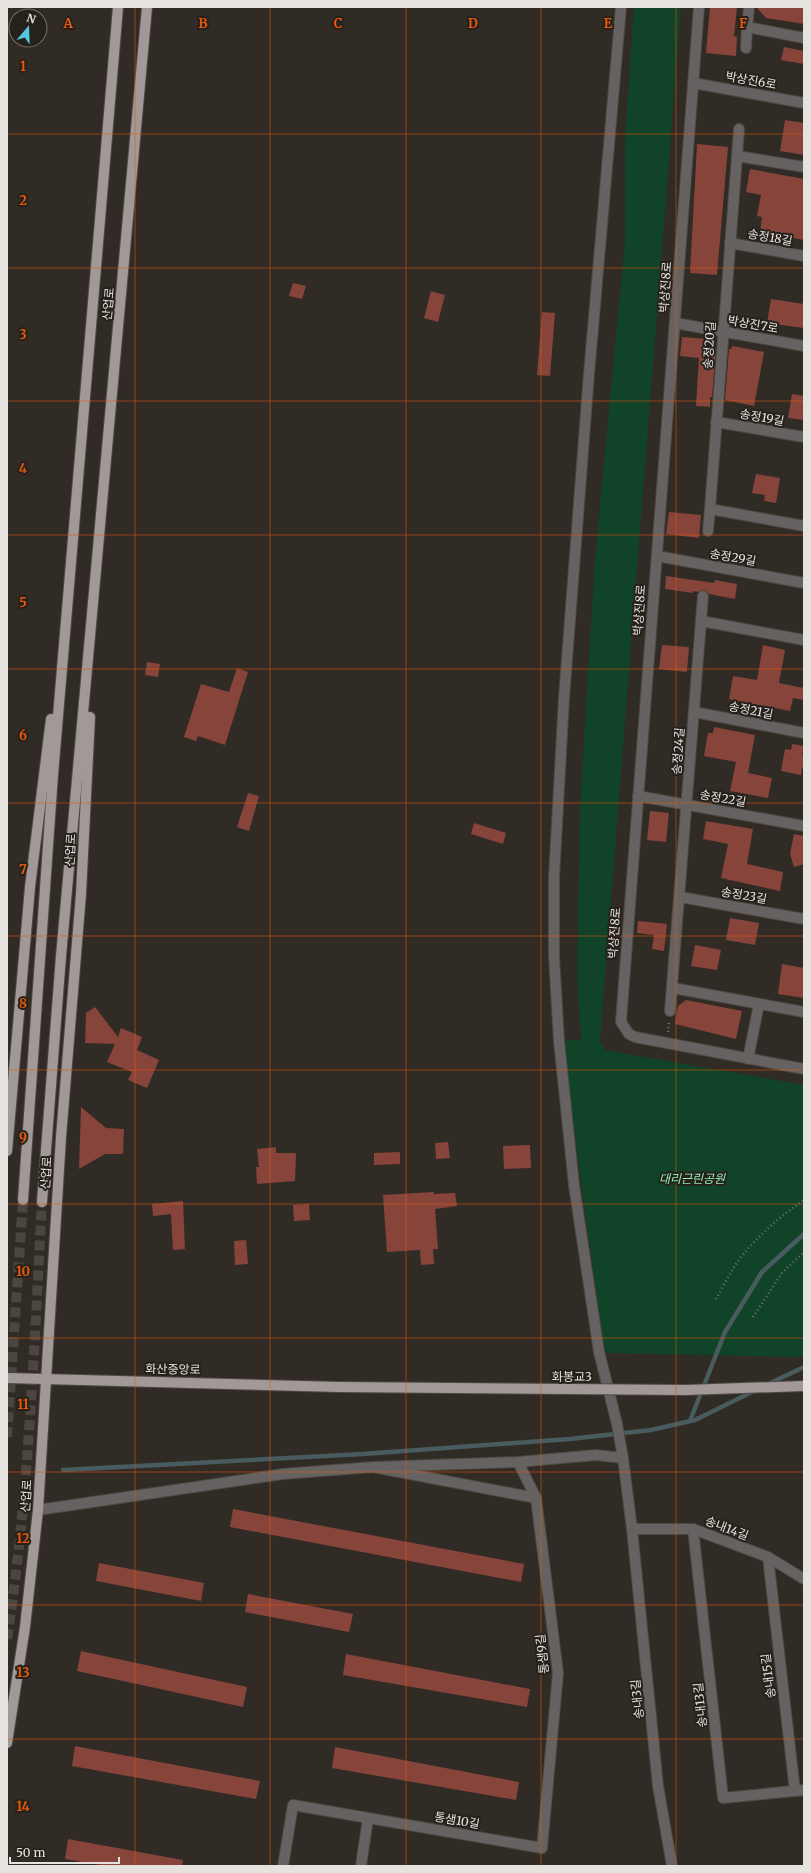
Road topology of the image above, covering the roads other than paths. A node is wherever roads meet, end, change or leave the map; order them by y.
1 (118, 7) edge
2 (147, 7) edge
3 (621, 7) edge
4 (699, 7) edge
5 (749, 7) edge
6 (747, 27) junction
7 (804, 38) edge
8 (746, 48) dead end
9 (693, 83) junction
10 (804, 103) edge
11 (739, 129) dead end
12 (737, 156) junction
13 (804, 167) edge
14 (730, 243) junction
15 (804, 256) edge
16 (675, 323) junction
17 (724, 332) junction
18 (804, 346) edge
19 (716, 422) junction
20 (804, 437) edge
21 (710, 509) junction
22 (804, 526) edge
23 (708, 531) dead end
24 (656, 556) junction
25 (804, 583) edge
26 (703, 596) dead end
27 (68, 600) junction
28 (94, 603) junction
29 (701, 621) junction
30 (804, 640) edge
31 (694, 712) junction
32 (804, 733) edge
33 (638, 796) junction
34 (687, 805) junction
35 (804, 826) edge
36 (680, 897) junction
37 (804, 919) edge
38 (673, 988) junction
39 (759, 1004) junction
40 (670, 1011) road end
41 (804, 1012) edge
42 (748, 1059) junction
43 (804, 1069) edge
44 (7, 1151) edge
45 (23, 1200) tunnel mouth
46 (42, 1202) tunnel mouth
47 (7, 1378) edge
48 (46, 1380) junction
49 (804, 1386) edge
50 (339, 1387) joint
51 (623, 1458) junction
52 (518, 1462) junction
53 (373, 1467) junction
54 (536, 1498) junction
55 (38, 1510) junction
56 (632, 1528) junction
57 (693, 1529) junction
58 (768, 1557) junction
59 (804, 1579) edge
60 (7, 1743) edge
61 (799, 1791) edge
62 (368, 1818) junction
63 (542, 1848) joint
64 (283, 1866) edge
65 (361, 1866) edge
66 (672, 1866) edge

1 - 27 main road, 산업로
2 - 28 main road, 산업로
3 - 51 street, 송내3길
4 - 9 street, 박상진8로
5 - 6 street
6 - 7 street
6 - 8 street
9 - 10 street, 박상진6로
9 - 16 street, 박상진8로
11 - 12 street, 송정20길
12 - 13 street
12 - 14 street, 송정20길
14 - 15 street, 송정18길
14 - 17 street, 송정20길
16 - 17 street, 박상진7로
16 - 24 street, 박상진8로
17 - 18 street, 박상진7로
17 - 19 street, 송정20길
19 - 20 street, 송정19길
19 - 21 street, 송정20길
21 - 22 street
21 - 23 street, 송정20길
24 - 25 street, 송정29길
24 - 33 street, 박상진8로
26 - 29 street, 송정24길
27 - 44 main road, 산업로
27 - 45 main road, 산업로
28 - 46 main road, 산업로
28 - 48 main road, 산업로
29 - 30 street
29 - 31 street, 송정24길
31 - 32 street, 송정21길
31 - 34 street, 송정24길
33 - 34 street, 송정22길
33 - 42 street, 박상진8로
34 - 35 street, 송정22길
34 - 36 street, 송정24길
36 - 37 street, 송정23길
36 - 38 street, 송정24길
38 - 39 street
38 - 40 street, 송정24길
39 - 41 street
39 - 42 street
42 - 43 street, 박상진8로
47 - 48 main road, 화산중앙로
48 - 50 main road, 화산중앙로
48 - 55 main road, 산업로
49 - 50 main road, 화봉교3, bridge
51 - 52 street
51 - 56 street, 송내3길
52 - 53 street
52 - 54 street, 통샘9길
53 - 54 street
53 - 55 street
54 - 63 street, 통샘9길
55 - 60 main road, 산업로
56 - 57 street, 송내14길
56 - 66 street, 송내3길
57 - 58 street, 송내14길
57 - 61 street, 송내13길
58 - 59 street, 송내14길
58 - 61 street, 송내15길
62 - 63 street, 통샘10길
62 - 64 street, 통샘10길
62 - 65 street

